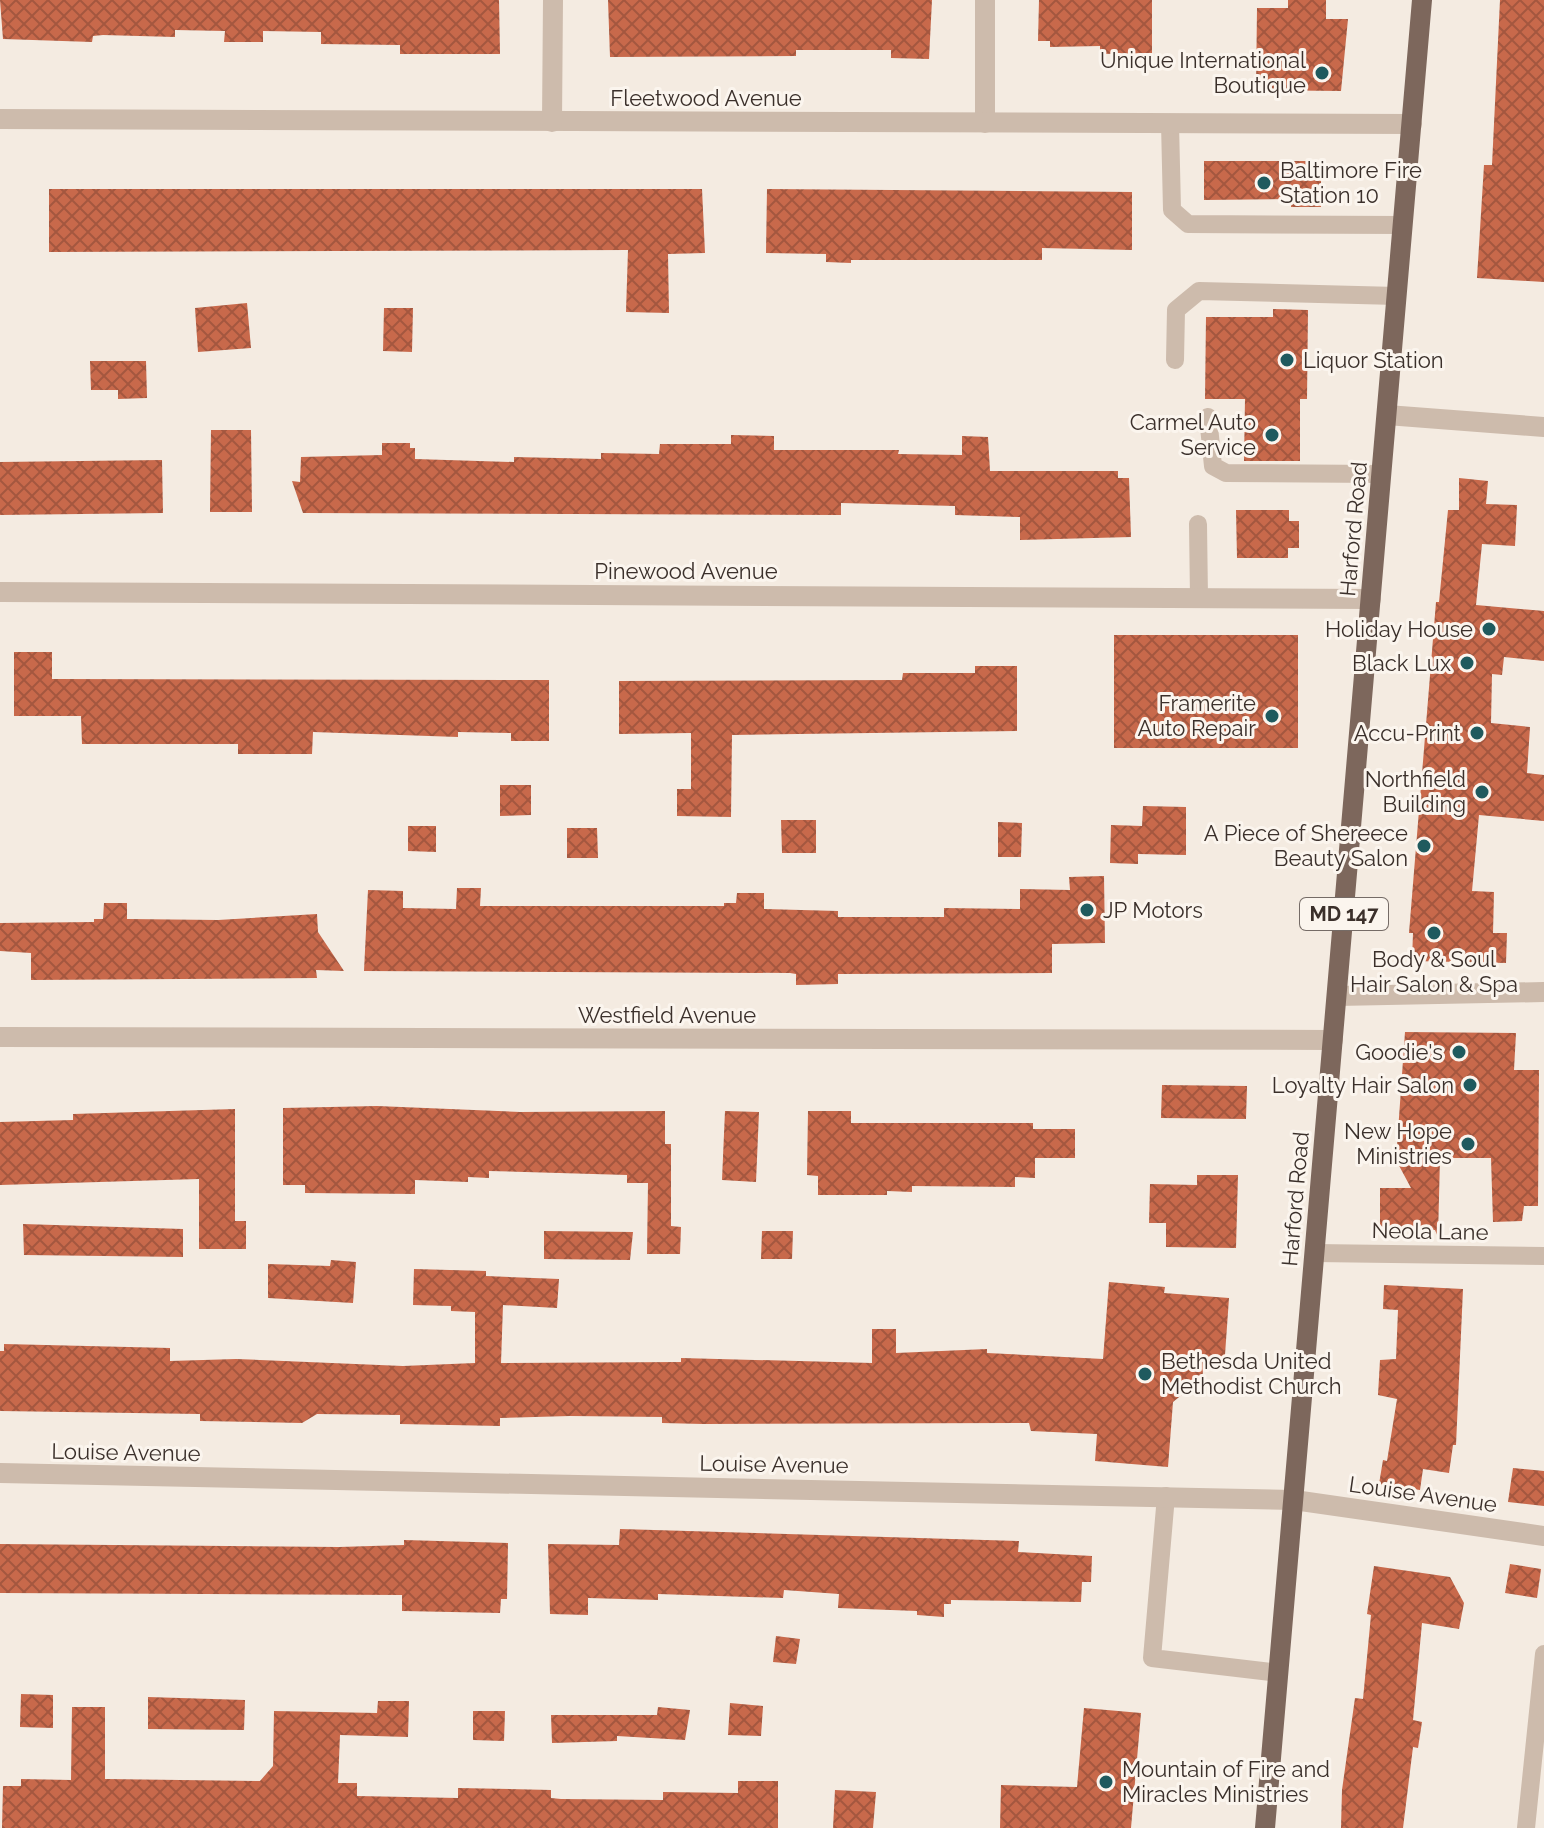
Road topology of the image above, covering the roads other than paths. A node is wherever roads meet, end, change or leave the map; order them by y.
1 (553, 0) edge
2 (985, 0) edge
3 (1422, 0) edge
4 (0, 119) edge
5 (552, 122) junction
6 (985, 123) junction
7 (1170, 123) junction
8 (1412, 124) junction
9 (1403, 225) junction
10 (1397, 296) junction
11 (1175, 360) dead end
12 (1387, 415) junction
13 (1208, 417) dead end
14 (1544, 427) edge
15 (1382, 474) junction
16 (1198, 524) dead end
17 (0, 592) edge
18 (1199, 598) junction
19 (1371, 599) junction
20 (1544, 992) edge
21 (1337, 996) junction
22 (0, 1037) edge
23 (1333, 1040) junction
24 (1315, 1253) junction
25 (1544, 1256) edge
26 (0, 1473) edge
27 (1166, 1496) junction
28 (1294, 1500) junction
29 (1544, 1536) edge
30 (1544, 1654) edge
31 (1279, 1673) junction
32 (1265, 1828) edge
33 (1526, 1828) edge

1 - 5 street
2 - 6 street
3 - 8 main road, Harford Road / MD 147
4 - 5 street, Fleetwood Avenue
5 - 6 street, Fleetwood Avenue
6 - 7 street, Fleetwood Avenue
7 - 8 street, Fleetwood Avenue
7 - 9 lane
8 - 9 main road, Harford Road / MD 147
9 - 10 main road, Harford Road / MD 147
10 - 11 lane
10 - 12 main road, Harford Road / MD 147
12 - 14 street
12 - 15 main road, Harford Road / MD 147
13 - 15 lane
15 - 19 main road, Harford Road / MD 147
16 - 18 lane
17 - 18 street, Pinewood Avenue
18 - 19 street, Pinewood Avenue
19 - 21 main road, Harford Road / MD 147
20 - 21 street
21 - 23 main road, Harford Road / MD 147
22 - 23 street, Westfield Avenue
23 - 24 main road, Harford Road / MD 147
24 - 25 lane, Neola Lane
24 - 28 main road, Harford Road / MD 147
26 - 27 street, Louise Avenue
27 - 28 street, Louise Avenue
27 - 31 lane
28 - 29 street, Louise Avenue
28 - 31 main road, Harford Road / MD 147
30 - 33 lane
31 - 32 main road, Harford Road / MD 147

